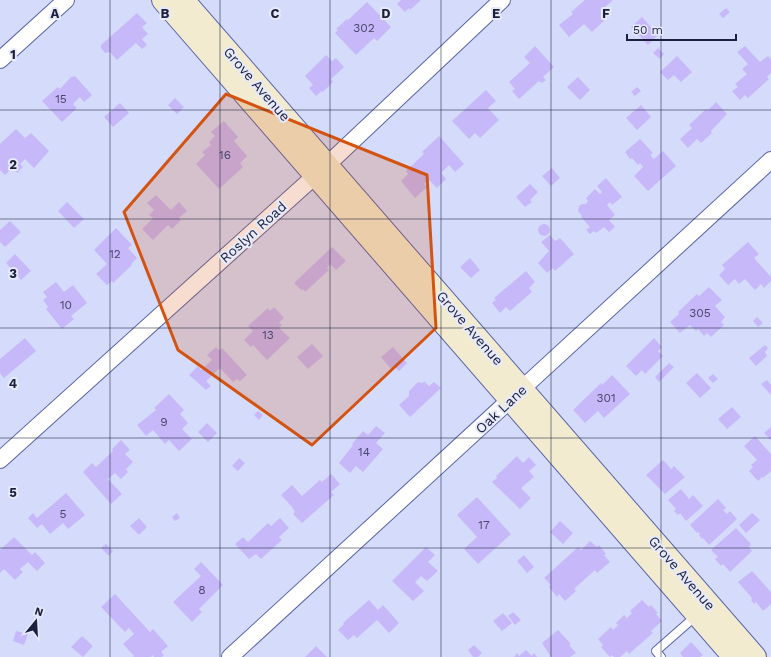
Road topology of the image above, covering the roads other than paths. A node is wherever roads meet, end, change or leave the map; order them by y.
1 (66, 0) edge
2 (162, 0) edge
3 (183, 0) edge
4 (502, 0) edge
5 (0, 60) edge
6 (771, 160) edge
7 (321, 170) junction
8 (517, 395) junction
9 (0, 460) edge
10 (697, 615) junction
11 (230, 657) edge
12 (661, 657) edge
13 (734, 657) edge
14 (755, 657) edge

1 - 5 street
2 - 7 street, Grove Avenue
3 - 7 street, Grove Avenue
4 - 7 street, Roslyn Road
6 - 8 street, Oak Lane
7 - 8 street, Grove Avenue
7 - 9 street, Roslyn Road
8 - 10 street, Grove Avenue
8 - 11 street, Oak Lane
8 - 14 street, Grove Avenue
10 - 12 lane
10 - 13 street, Grove Avenue

